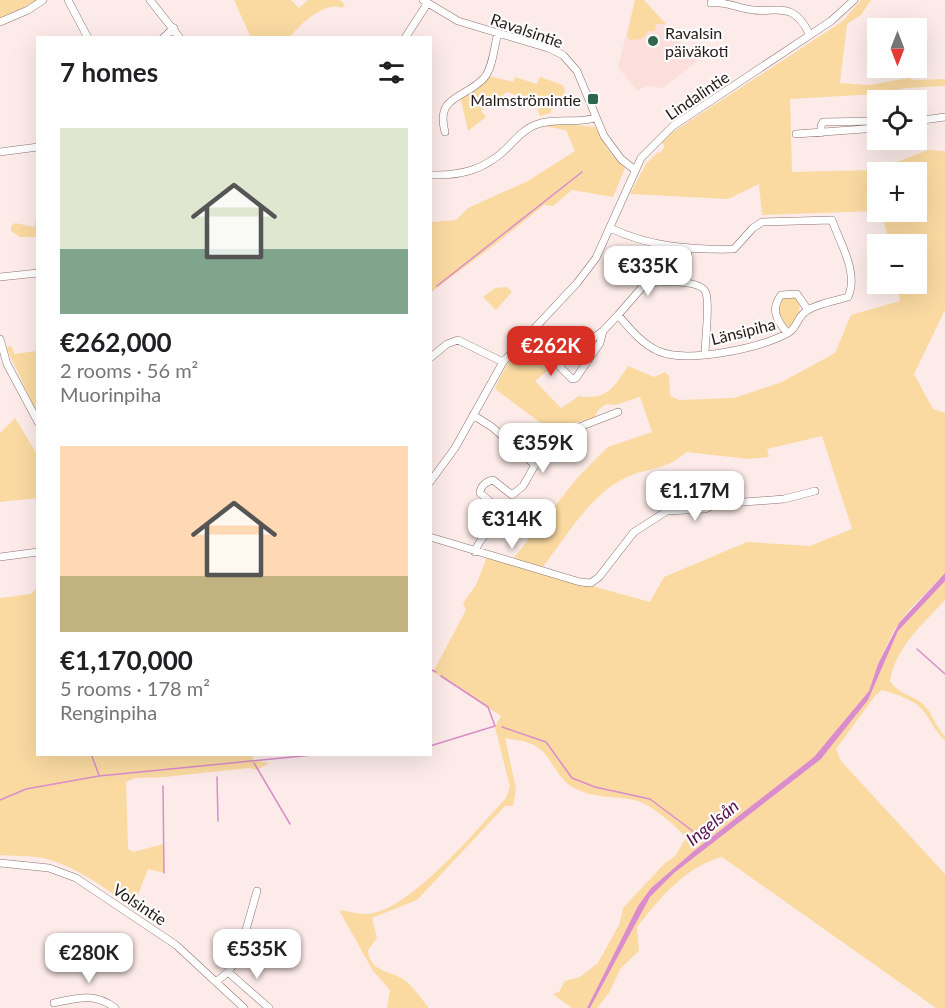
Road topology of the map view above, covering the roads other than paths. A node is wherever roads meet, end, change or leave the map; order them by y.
1 (43, 0) edge
2 (68, 0) edge
3 (150, 0) edge
4 (854, 0) edge
5 (425, 2) edge
6 (711, 3) dead end
7 (0, 22) edge
8 (174, 28) junction
9 (498, 33) junction
10 (810, 35) junction
11 (87, 36) edge
12 (166, 36) edge
13 (179, 36) edge
14 (406, 36) edge
15 (945, 117) edge
16 (595, 118) junction
17 (927, 119) edge
18 (867, 121) edge
19 (867, 129) edge
20 (445, 132) dead end
21 (821, 133) junction
22 (796, 134) dead end
23 (36, 147) edge
24 (0, 152) edge
25 (637, 168) junction
26 (432, 175) edge
27 (610, 228) junction
28 (687, 250) junction
29 (36, 273) edge
30 (0, 277) edge
31 (686, 283) junction
32 (808, 310) junction
33 (618, 315) junction
34 (603, 331) junction
35 (787, 333) junction
36 (0, 339) edge
37 (705, 354) junction
38 (432, 356) edge
39 (503, 363) junction
40 (618, 412) dead end
41 (473, 415) junction
42 (36, 418) edge
43 (536, 465) junction
44 (432, 469) edge
45 (438, 473) junction
46 (432, 480) edge
47 (815, 491) dead end
48 (717, 504) junction
49 (667, 511) junction
50 (432, 538) edge
51 (36, 552) edge
52 (475, 552) junction
53 (0, 557) edge
54 (0, 863) edge
55 (257, 891) dead end
56 (228, 972) junction
57 (216, 982) junction
58 (54, 1003) dead end
59 (116, 1008) edge
60 (244, 1008) edge
61 (269, 1008) edge

1 - 7 street
2 - 11 street
3 - 8 street
4 - 10 street, Lindalintie
5 - 9 street, Ravalsintie
5 - 14 street
6 - 10 street
8 - 12 street
8 - 13 street
9 - 16 street, Ravalsintie
9 - 20 street
10 - 25 street, Lindalintie
15 - 17 street
16 - 25 street, Ravalsintie
16 - 26 street
18 - 21 street
19 - 21 street
21 - 22 street
23 - 24 street
25 - 27 street, Lindalintie
27 - 28 street
27 - 39 street, Lindalintie
28 - 31 street
28 - 32 street
29 - 30 street
31 - 33 street
31 - 37 street
32 - 35 street, Länsipiha
32 - 35 street, Länsipiha
33 - 34 street
33 - 37 street, Länsipiha
34 - 34 street
35 - 37 street, Länsipiha
36 - 42 street
38 - 39 street
39 - 41 street, Lindalintie
40 - 43 street
41 - 43 street
41 - 45 street, Lindalintie
43 - 52 street
44 - 45 street
45 - 46 street, Lindalintie
47 - 48 street
48 - 49 street
48 - 49 street
49 - 52 street
50 - 52 street
51 - 53 street
54 - 57 street, Volsintie
55 - 56 street
56 - 57 street
56 - 61 street
57 - 60 street, Volsintie
58 - 59 street

